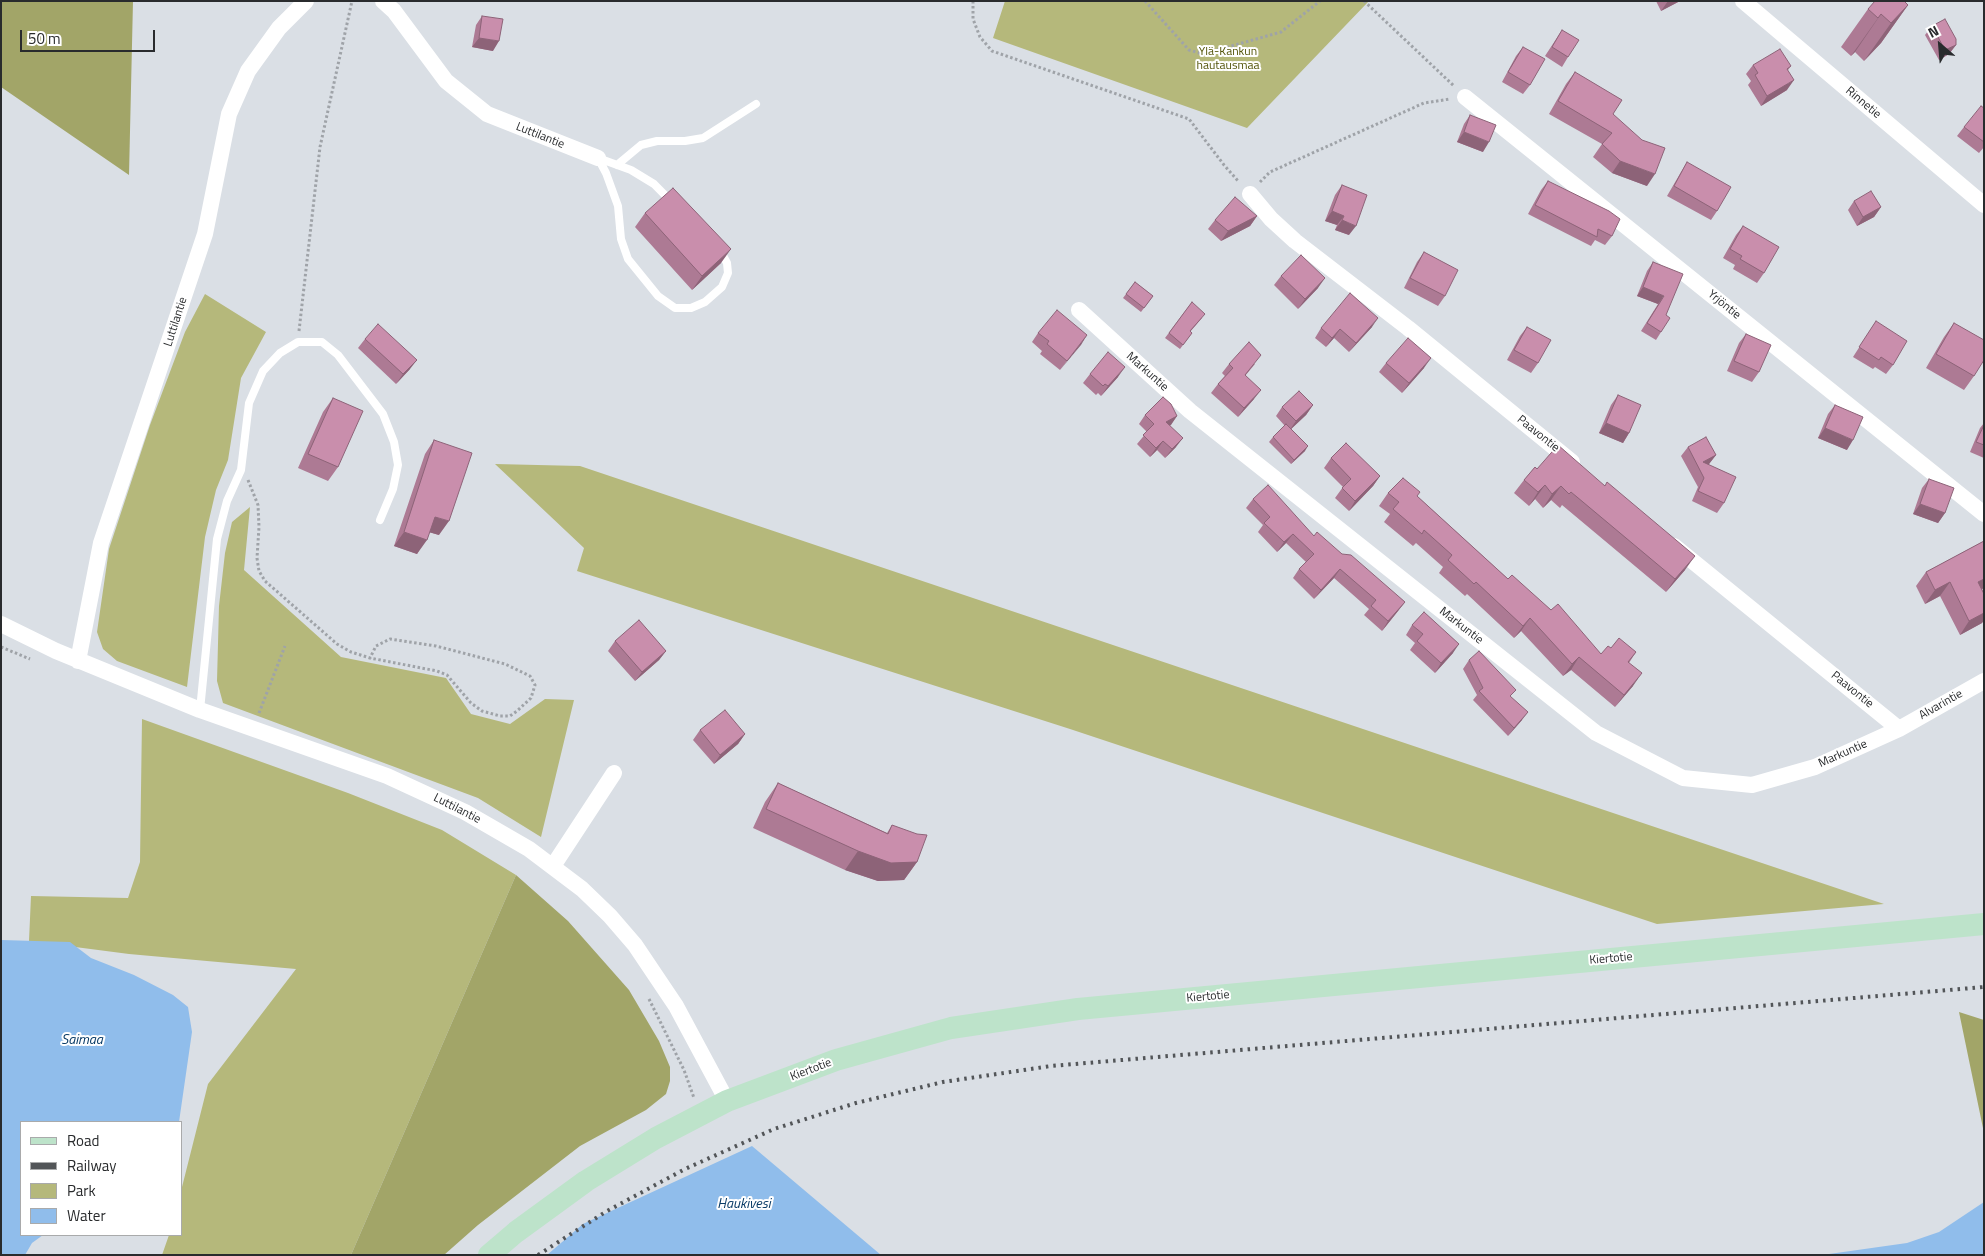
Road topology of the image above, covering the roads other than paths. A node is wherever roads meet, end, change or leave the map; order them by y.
1 (306, 1) edge
2 (383, 1) edge
3 (1743, 1) edge
4 (1465, 97) road end
5 (756, 104) dead end
6 (598, 158) junction
7 (617, 165) junction
8 (1250, 194) road end
9 (1984, 205) edge
10 (1079, 310) dead end
11 (1585, 472) edge
12 (1984, 514) edge
13 (380, 520) dead end
14 (1661, 535) edge
15 (1, 624) edge
16 (78, 660) junction
17 (1984, 681) edge
18 (200, 710) junction
19 (1899, 729) junction
20 (614, 773) dead end
21 (553, 866) junction
22 (1984, 924) edge
23 (727, 1102) junction
24 (489, 1255) edge

1 - 16 street, Luttilantie
2 - 6 street, Luttilantie
3 - 9 street, Rinnetie
4 - 12 street, Yrjöntie
5 - 7 lane
6 - 7 lane
6 - 7 lane
8 - 11 street, Paavontie
10 - 19 street, Markuntie
13 - 18 lane
14 - 19 street, Paavontie
15 - 16 street, Luttilantie
16 - 18 street, Luttilantie
17 - 19 street, Alvarintie
18 - 21 street, Luttilantie
20 - 21 street
21 - 23 street, Luttilantie
22 - 23 street, Kiertotie
23 - 24 street, Kiertotie

